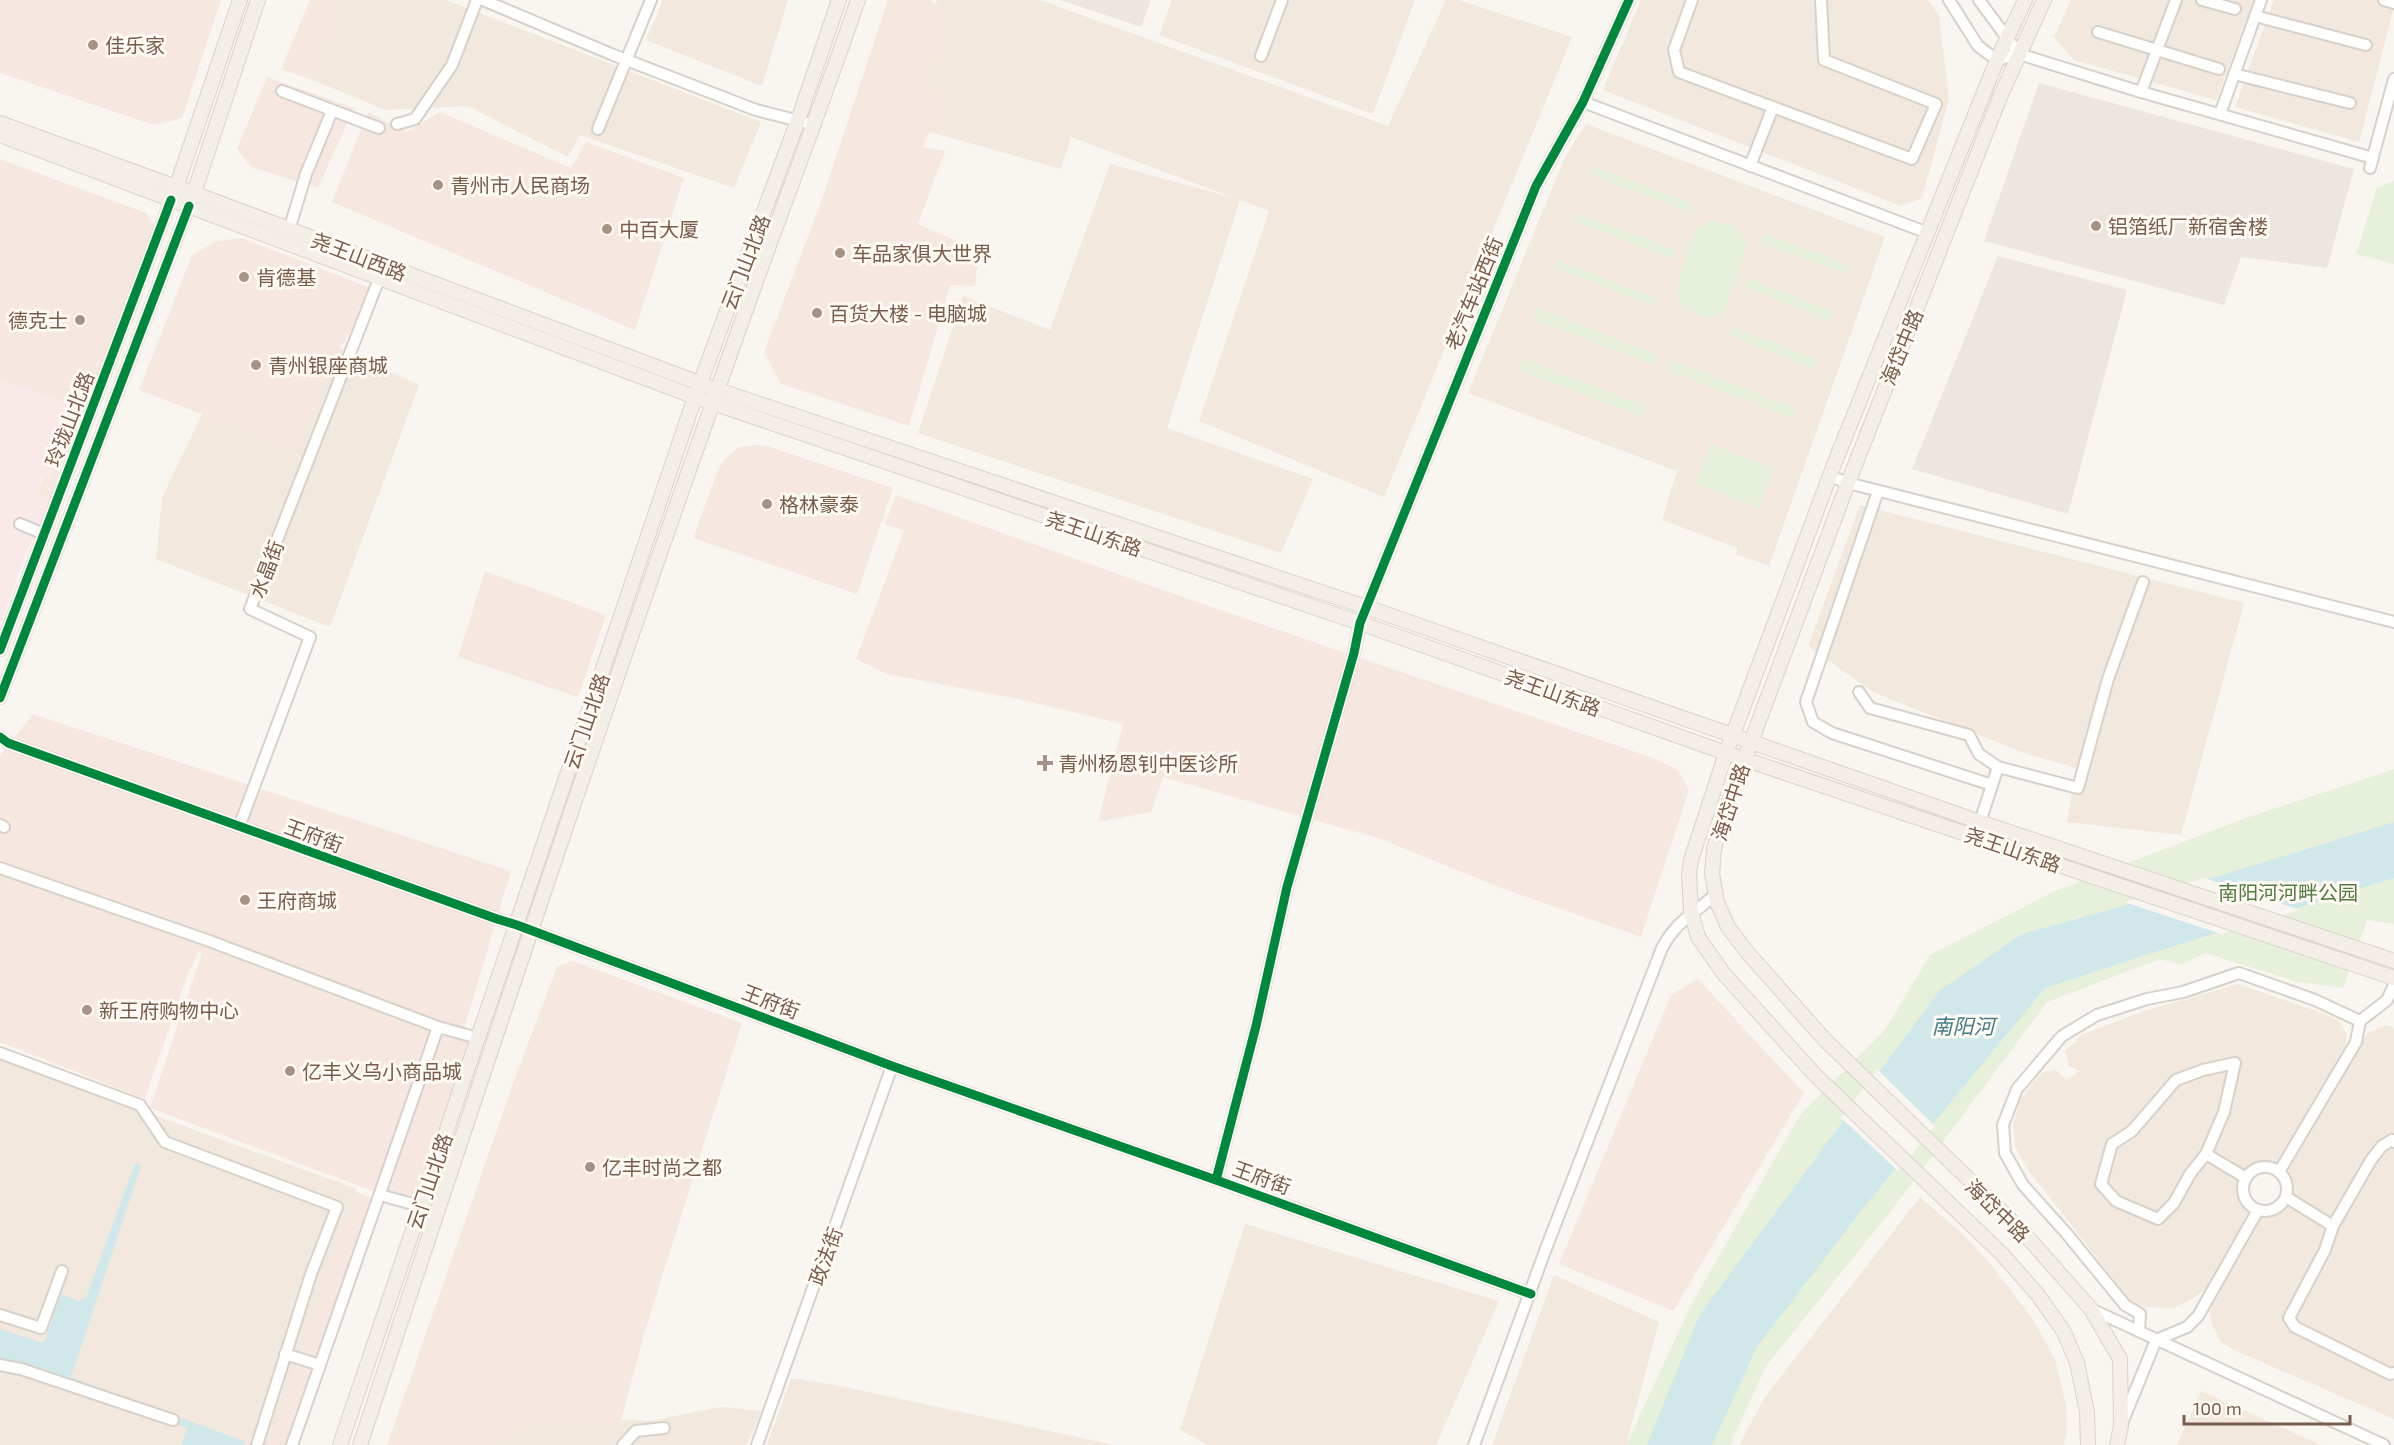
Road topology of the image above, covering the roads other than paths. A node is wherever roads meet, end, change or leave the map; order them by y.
1 (240, 0) edge
2 (258, 0) edge
3 (477, 0) edge
4 (483, 0) edge
5 (651, 0) edge
6 (839, 0) edge
7 (858, 0) edge
8 (1282, 0) edge
9 (1629, 0) edge
10 (1692, 0) edge
11 (1821, 0) edge
12 (1949, 0) edge
13 (1979, 0) edge
14 (2025, 0) edge
15 (2044, 0) edge
16 (2176, 0) edge
17 (2202, 0) edge
18 (2261, 0) edge
19 (2384, 0) edge
20 (2394, 3) edge
21 (2235, 9) dead end
22 (2255, 16) junction
23 (2098, 32) dead end
24 (2006, 39) junction
25 (2366, 45) dead end
26 (2019, 54) junction
27 (1261, 56) dead end
28 (626, 60) junction
29 (1997, 60) junction
30 (2219, 69) dead end
31 (2234, 74) junction
32 (2394, 79) edge
33 (282, 91) dead end
34 (2141, 92) junction
35 (1583, 102) junction
36 (2350, 103) dead end
37 (1773, 107) junction
38 (332, 111) junction
39 (2220, 114) junction
40 (798, 120) junction
41 (0, 123) edge
42 (397, 124) dead end
43 (815, 125) junction
44 (379, 128) dead end
45 (598, 129) dead end
46 (0, 135) edge
47 (1750, 166) junction
48 (174, 194) junction
49 (191, 200) junction
50 (289, 230) junction
51 (1928, 233) junction
52 (380, 279) junction
53 (700, 383) junction
54 (718, 390) junction
55 (695, 398) junction
56 (713, 404) junction
57 (1830, 476) junction
58 (1848, 483) junction
59 (1878, 491) junction
60 (20, 524) dead end
61 (44, 534) junction
62 (2143, 582) dead end
63 (1366, 608) junction
64 (2394, 622) edge
65 (1360, 623) junction
66 (0, 650) edge
67 (1859, 692) dead end
68 (0, 698) edge
69 (1733, 736) junction
70 (0, 737) edge
71 (1749, 742) junction
72 (1726, 753) junction
73 (1744, 759) junction
74 (1998, 766) junction
75 (1992, 785) junction
76 (1985, 823) junction
77 (239, 827) junction
78 (0, 868) edge
79 (1716, 894) junction
80 (1691, 912) junction
81 (517, 925) junction
82 (531, 930) junction
83 (2394, 961) edge
84 (2394, 978) edge
85 (2394, 985) edge
86 (2360, 1021) junction
87 (438, 1027) junction
88 (478, 1038) junction
89 (0, 1053) edge
90 (892, 1066) junction
91 (2394, 1142) edge
92 (2206, 1154) junction
93 (2279, 1172) junction
94 (2246, 1178) junction
95 (1216, 1180) junction
96 (380, 1195) junction
97 (2286, 1197) junction
98 (420, 1206) junction
99 (2258, 1210) junction
100 (2333, 1226) junction
101 (62, 1271) dead end
102 (1531, 1294) junction
103 (2091, 1309) junction
104 (0, 1315) edge
105 (2139, 1331) junction
106 (2157, 1340) junction
107 (285, 1354) junction
108 (0, 1361) edge
109 (320, 1365) junction
110 (2394, 1373) edge
111 (173, 1419) dead end
112 (2121, 1426) junction
113 (663, 1428) dead end
114 (257, 1445) edge
115 (292, 1445) edge
116 (340, 1445) edge
117 (360, 1445) edge
118 (623, 1445) edge
119 (758, 1445) edge
120 (1474, 1445) edge
121 (2088, 1445) edge
122 (2117, 1445) edge
123 (2385, 1445) edge

1 - 48 main road, 玲珑山北路
2 - 49 main road, 玲珑山北路
3 - 42 street
4 - 28 street
5 - 28 street
6 - 40 main road, 云门山北路
7 - 43 main road, 云门山北路
8 - 27 street
9 - 35 street, 老汽车站西街
10 - 37 street
11 - 37 street
12 - 29 street
13 - 24 street
14 - 24 main road, 海岱中路
15 - 26 main road, 海岱中路
16 - 34 street
17 - 21 street
18 - 22 street
19 - 20 street
22 - 25 street
22 - 31 street
23 - 30 street
24 - 26 street
24 - 29 main road, 海岱中路
26 - 29 street
26 - 34 street
26 - 58 main road, 海岱中路
28 - 40 street
28 - 45 street
29 - 51 main road, 海岱中路
31 - 36 street
31 - 39 street
32 - 39 street
33 - 38 street
34 - 39 street
35 - 47 street
35 - 63 street, 老汽车站西街
37 - 47 street
38 - 44 street
38 - 50 street
40 - 43 street
40 - 53 main road, 云门山北路
41 - 48 main road, 尧王山西路
43 - 54 main road, 云门山北路
46 - 48 main road, 尧王山西路
47 - 51 street
48 - 49 main road, 尧王山西路
48 - 61 street, 玲珑山北路
49 - 50 main road, 尧王山西路
49 - 52 main road, 尧王山西路
49 - 68 street, 玲珑山北路
50 - 53 main road, 尧王山西路
51 - 57 main road, 海岱中路
52 - 55 main road, 尧王山西路
52 - 77 street, 水晶街
53 - 54 main road, 尧王山西路
53 - 55 main road, 云门山北路
54 - 56 main road, 云门山北路
54 - 63 main road, 尧王山东路
55 - 56 main road, 尧王山西路
55 - 81 main road, 云门山北路
56 - 65 main road, 尧王山东路
56 - 82 main road, 云门山北路
57 - 58 street
57 - 69 main road, 海岱中路
58 - 59 street
58 - 71 main road, 海岱中路
59 - 64 street
59 - 75 street
60 - 61 street
61 - 66 street, 玲珑山北路
62 - 74 street
63 - 65 street, 老汽车站西街
63 - 69 main road, 尧王山东路
65 - 72 main road, 尧王山东路
65 - 95 street, 老汽车站西街
67 - 74 street
69 - 71 main road, 尧王山东路
69 - 72 main road, 海岱中路
70 - 77 street, 王府街
71 - 73 main road, 海岱中路
71 - 76 main road, 尧王山东路
72 - 73 main road, 尧王山东路
72 - 80 main road, 海岱中路
73 - 79 main road, 海岱中路
73 - 84 main road, 尧王山东路
74 - 75 street
75 - 76 street
76 - 83 main road, 尧王山东路
77 - 81 street, 王府街
78 - 87 street
79 - 80 street
79 - 103 main road, 海岱中路
80 - 102 street
80 - 121 main road, 海岱中路
81 - 82 street, 王府街
81 - 88 main road, 云门山北路
82 - 90 street, 王府街
82 - 117 main road, 云门山北路
85 - 86 street
86 - 93 street
86 - 105 street
87 - 88 street
87 - 96 street
88 - 98 main road, 云门山北路
89 - 107 street
90 - 95 street, 王府街
90 - 119 street, 政法街
91 - 100 street
92 - 92 street
92 - 94 street
93 - 94 street
93 - 97 street
94 - 99 street
95 - 102 street, 王府街
96 - 98 street
96 - 109 street
97 - 99 street
97 - 100 street
98 - 116 main road, 云门山北路
99 - 106 street
100 - 110 street
101 - 104 street
102 - 120 street
103 - 105 street
103 - 112 main road, 海岱中路
105 - 106 street
106 - 112 street
106 - 123 street
107 - 109 street
107 - 114 street
108 - 111 street
109 - 115 street
112 - 122 main road, 海岱中路
113 - 118 street

